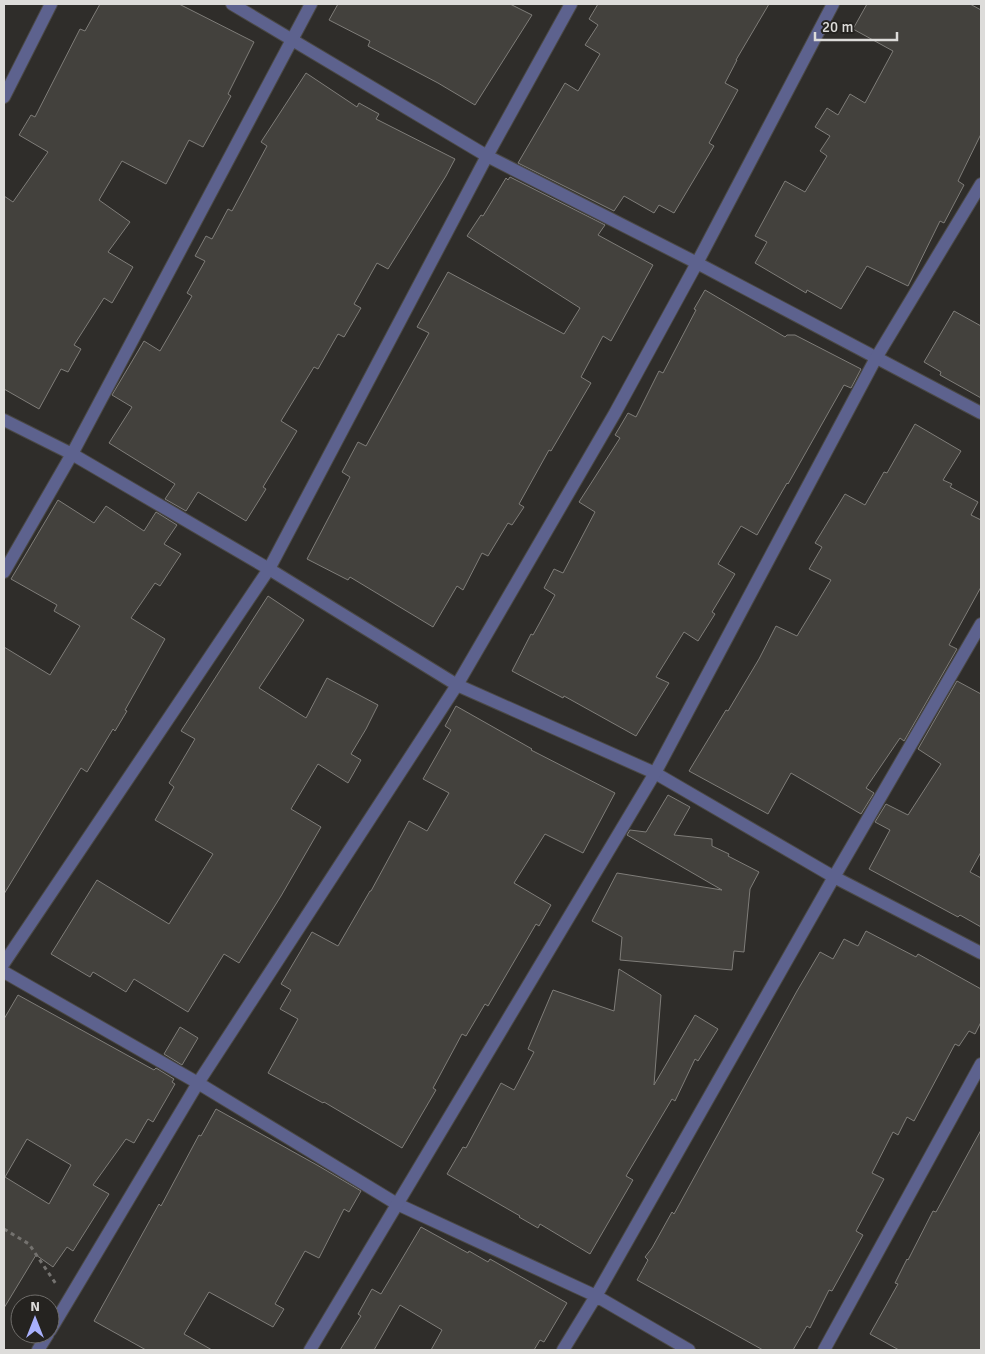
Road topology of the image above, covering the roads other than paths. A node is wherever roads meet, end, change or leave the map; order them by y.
1 (51, 4) edge
2 (232, 4) edge
3 (311, 4) edge
4 (571, 4) edge
5 (833, 4) edge
6 (291, 40) junction
7 (4, 97) edge
8 (487, 156) junction
9 (981, 184) edge
10 (697, 263) junction
11 (876, 358) junction
12 (981, 413) edge
13 (4, 420) edge
14 (72, 454) junction
15 (269, 569) junction
16 (4, 572) edge
17 (981, 624) edge
18 (457, 684) junction
19 (655, 772) junction
20 (834, 876) junction
21 (981, 953) edge
22 (4, 963) edge
23 (4, 972) edge
24 (981, 1064) edge
25 (198, 1083) junction
26 (397, 1204) junction
27 (596, 1296) junction
28 (60, 1314) edge
29 (310, 1350) edge
30 (563, 1350) edge
31 (689, 1350) edge
32 (824, 1350) edge

1 - 7 street
2 - 6 street
3 - 6 street
4 - 8 street
5 - 10 street
6 - 8 street
6 - 14 street
8 - 10 street
8 - 15 street
9 - 11 street
10 - 11 street
10 - 18 street
11 - 12 street
11 - 19 street
13 - 14 street
14 - 15 street
14 - 16 street
15 - 18 street
15 - 22 street
17 - 20 street
18 - 19 street
18 - 25 street
19 - 20 street
19 - 26 street
20 - 21 street
20 - 27 street
23 - 25 street
24 - 32 street
25 - 26 street
25 - 28 street
26 - 27 street
26 - 29 street
27 - 30 street
27 - 31 street

